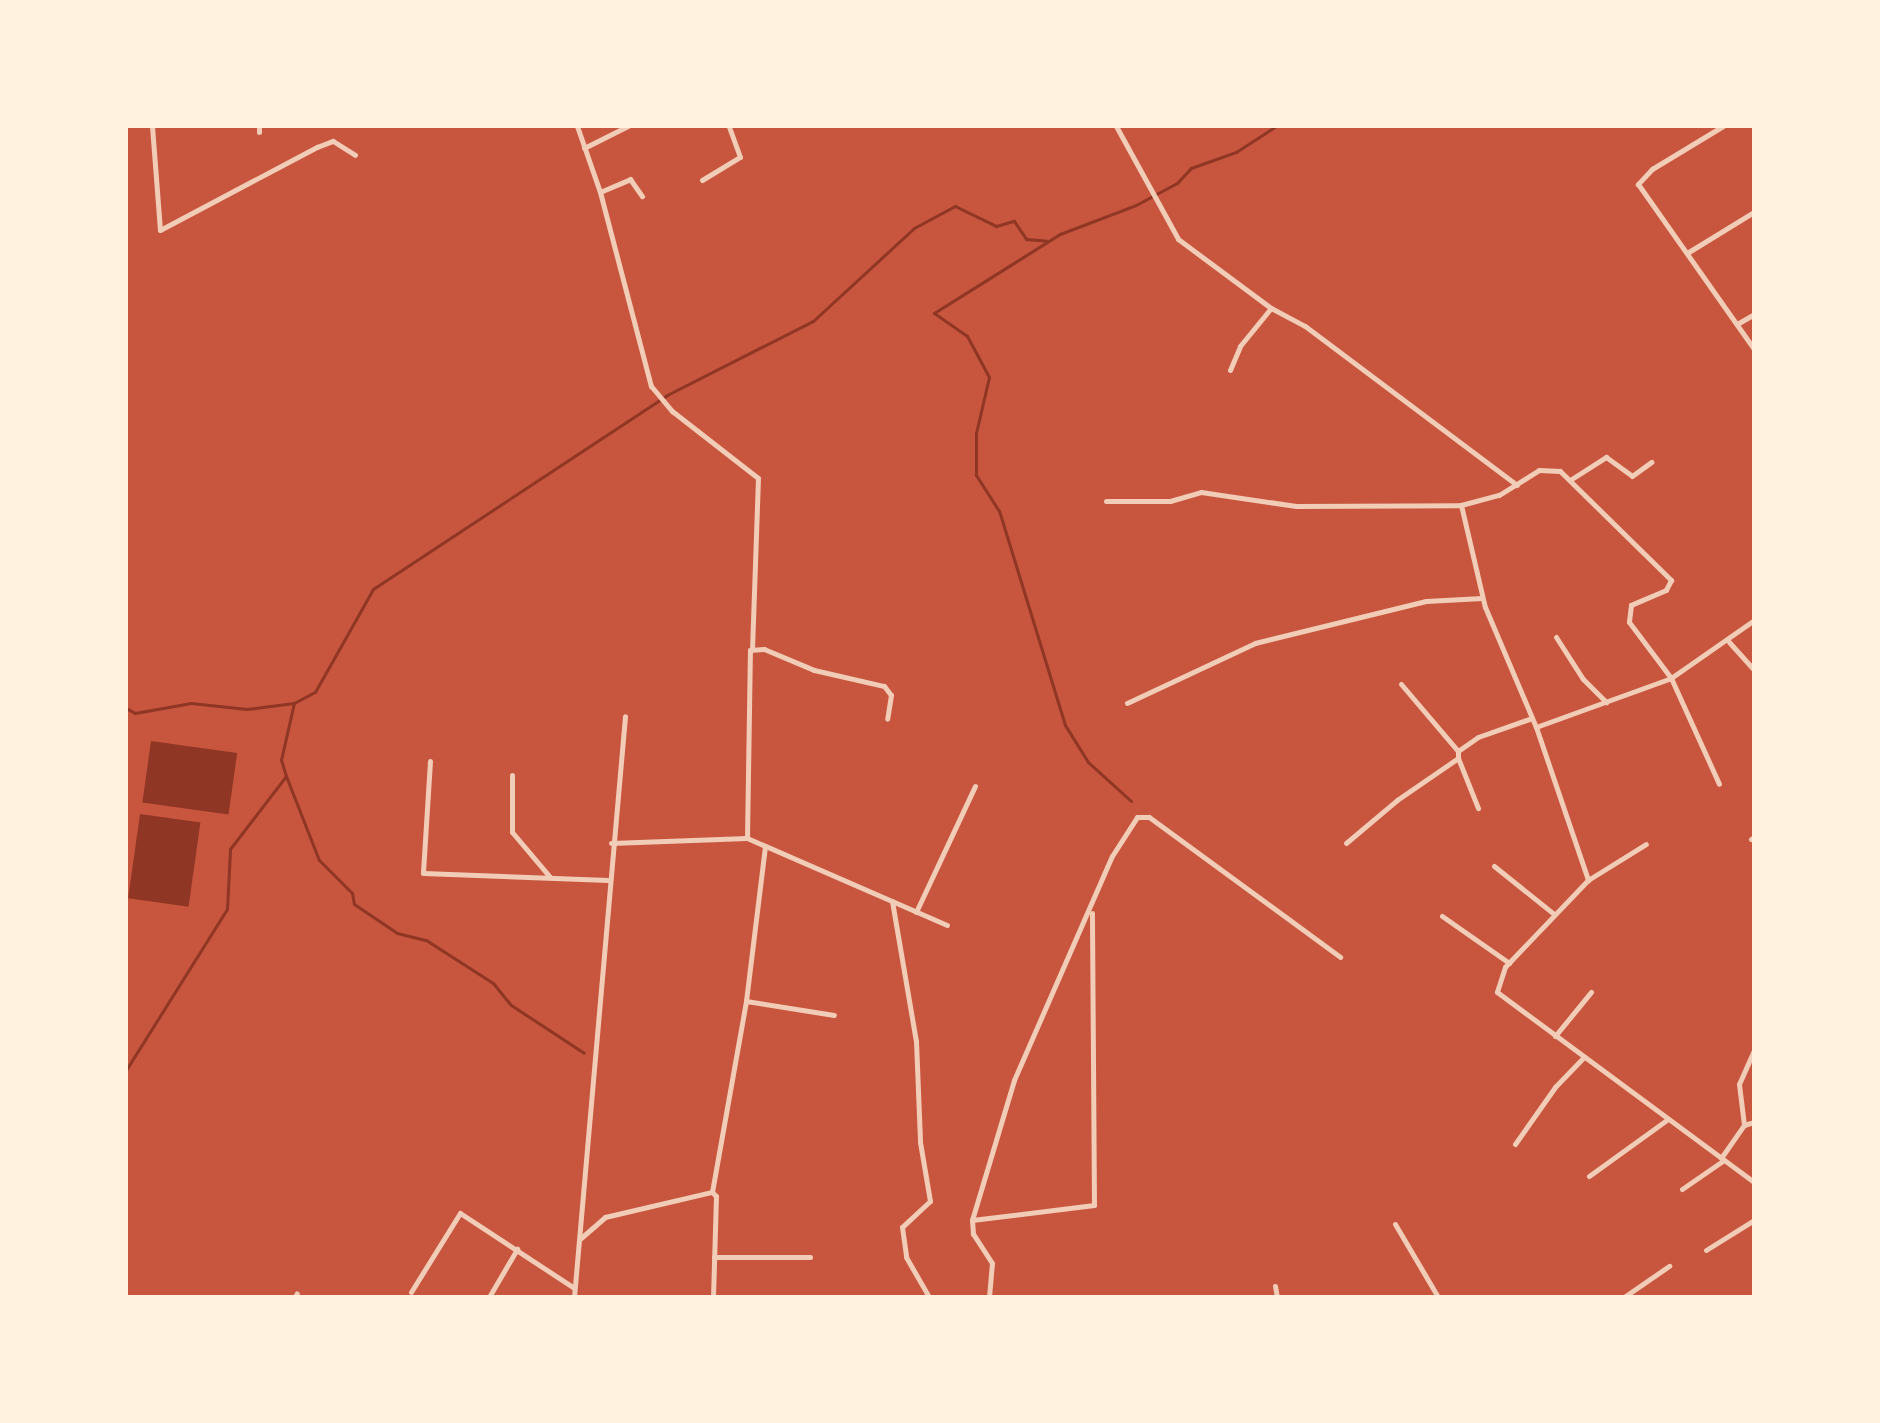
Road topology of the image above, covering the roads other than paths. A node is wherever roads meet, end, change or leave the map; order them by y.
1 (152, 126) edge
2 (577, 126) edge
3 (628, 126) edge
4 (729, 126) edge
5 (1116, 126) edge
6 (1723, 126) edge
7 (584, 148) junction
8 (355, 155) dead end
9 (702, 180) dead end
10 (600, 192) junction
11 (642, 196) dead end
12 (1754, 212) edge
13 (1687, 253) junction
14 (1271, 308) junction
15 (1754, 314) edge
16 (1737, 324) junction
17 (1754, 349) edge
18 (1230, 370) dead end
19 (1651, 462) dead end
20 (1570, 480) junction
21 (1517, 485) junction
22 (1106, 501) dead end
23 (1461, 505) junction
24 (1482, 598) junction
25 (1754, 620) edge
26 (1556, 637) dead end
27 (1729, 642) junction
28 (752, 649) junction
29 (1754, 670) edge
30 (1671, 678) junction
31 (1401, 684) dead end
32 (1127, 703) dead end
33 (1607, 703) junction
34 (625, 716) dead end
35 (1532, 718) junction
36 (887, 719) dead end
37 (1536, 727) junction
38 (1458, 755) junction
39 (430, 761) dead end
40 (512, 775) dead end
41 (1719, 784) dead end
42 (975, 786) dead end
43 (1478, 808) dead end
44 (747, 838) junction
45 (611, 843) junction
46 (1346, 843) dead end
47 (1646, 844) dead end
48 (765, 846) junction
49 (1494, 866) dead end
50 (551, 878) junction
51 (608, 880) junction
52 (1588, 880) junction
53 (892, 901) junction
54 (1092, 910) junction
55 (916, 912) junction
56 (1554, 914) junction
57 (1442, 916) dead end
58 (947, 925) dead end
59 (1340, 957) dead end
60 (1509, 963) junction
61 (1591, 992) dead end
62 (746, 1001) junction
63 (834, 1015) dead end
64 (1555, 1036) junction
65 (1754, 1051) edge
66 (1584, 1057) junction
67 (1668, 1119) junction
68 (1754, 1122) edge
69 (1744, 1125) junction
70 (1515, 1144) dead end
71 (1723, 1159) junction
72 (1589, 1176) dead end
73 (1754, 1182) edge
74 (1682, 1189) dead end
75 (712, 1192) junction
76 (972, 1220) junction
77 (1754, 1220) edge
78 (1395, 1224) dead end
79 (581, 1238) junction
80 (517, 1249) junction
81 (1706, 1250) dead end
82 (714, 1257) junction
83 (810, 1257) dead end
84 (1669, 1266) dead end
85 (1275, 1286) dead end
86 (574, 1288) junction
87 (411, 1292) dead end
88 (489, 1297) edge
89 (574, 1297) edge
90 (713, 1297) edge
91 (929, 1297) edge
92 (989, 1297) edge
93 (1277, 1297) edge
94 (1438, 1297) edge
95 (1624, 1297) edge

1 - 8 street
2 - 7 street
3 - 7 street
4 - 9 street
5 - 14 street
6 - 13 street
7 - 10 street
10 - 11 street
10 - 28 street
12 - 13 street
13 - 16 street
14 - 18 street
14 - 21 street
15 - 16 street
16 - 17 street
19 - 20 street
20 - 21 street
20 - 30 street
21 - 23 street
22 - 23 street
23 - 24 street
24 - 32 street
24 - 35 street
25 - 27 street
26 - 33 street
27 - 29 street
27 - 30 street
28 - 36 street
28 - 44 street
30 - 33 street
30 - 41 street
31 - 38 street
33 - 37 street
34 - 45 street
35 - 37 street
35 - 38 street
37 - 52 street
38 - 43 street
38 - 46 street
39 - 50 street
40 - 50 street
42 - 55 street
44 - 45 street
44 - 48 street
45 - 51 street
47 - 52 street
48 - 53 street
48 - 62 street
49 - 56 street
50 - 51 street
51 - 79 street
52 - 56 street
53 - 55 street
53 - 91 street
54 - 59 street
54 - 76 street
54 - 76 street
55 - 58 street
56 - 60 street
57 - 60 street
60 - 64 street
61 - 64 street
62 - 63 street
62 - 75 street
64 - 66 street
65 - 69 street
66 - 67 street
66 - 70 street
67 - 71 street
67 - 72 street
68 - 69 street
69 - 71 street
71 - 73 street
71 - 74 street
75 - 79 street
75 - 82 street
76 - 92 street
77 - 81 street
78 - 94 street
79 - 86 street
80 - 86 street
80 - 87 street
80 - 88 street
82 - 83 street
82 - 90 street
84 - 95 street
85 - 93 street
86 - 89 street

